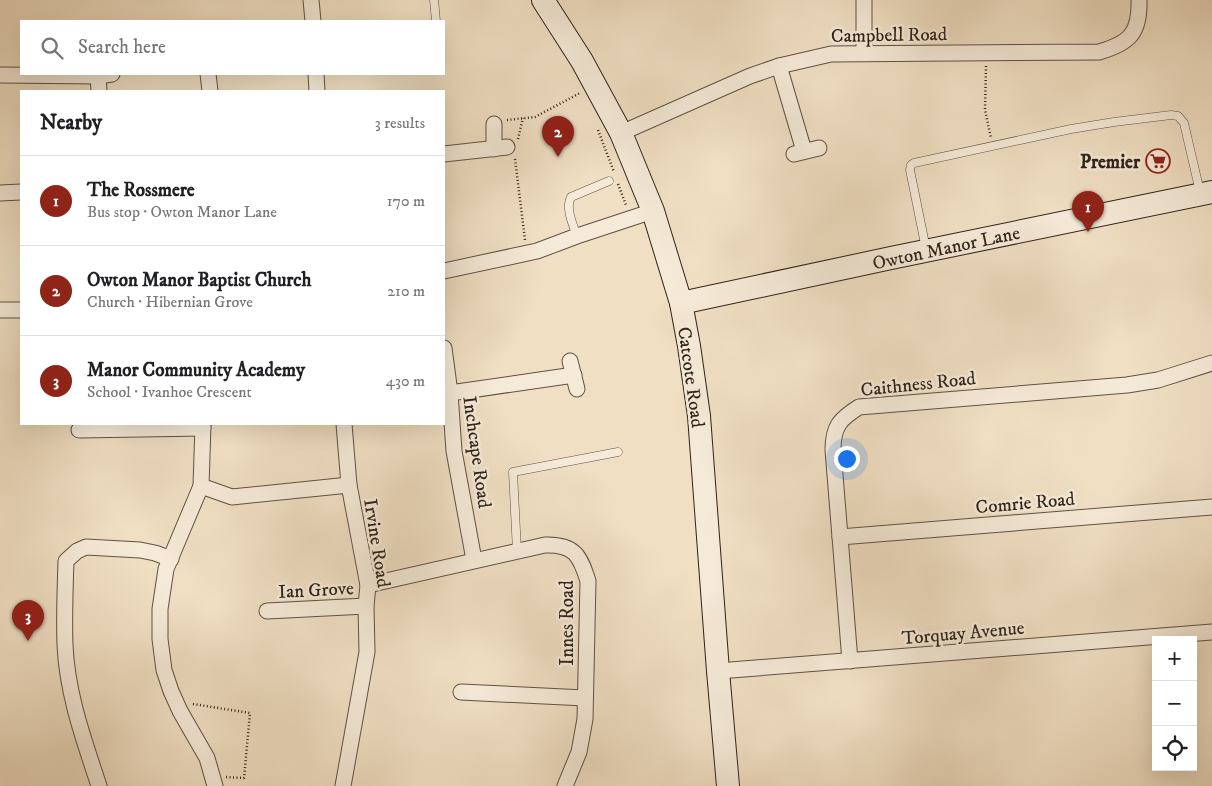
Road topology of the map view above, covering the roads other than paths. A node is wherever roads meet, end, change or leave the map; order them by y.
1 (311, 0) edge
2 (434, 0) edge
3 (864, 0) edge
4 (1139, 0) edge
5 (546, 1) edge
6 (312, 20) edge
7 (436, 20) edge
8 (864, 53) junction
9 (779, 66) junction
10 (0, 75) edge
11 (208, 75) edge
12 (316, 75) edge
13 (103, 80) edge
14 (210, 90) edge
15 (317, 90) edge
16 (499, 122) road end
17 (621, 133) junction
18 (819, 148) dead end
19 (445, 154) edge
20 (613, 181) road end
21 (20, 192) edge
22 (0, 193) edge
23 (1206, 194) edge
24 (653, 210) junction
25 (577, 236) junction
26 (926, 251) junction
27 (445, 271) edge
28 (680, 303) junction
29 (0, 310) edge
30 (20, 310) edge
31 (445, 356) edge
32 (1212, 363) edge
33 (574, 375) dead end
34 (450, 393) junction
35 (344, 425) edge
36 (203, 426) edge
37 (79, 430) dead end
38 (618, 452) dead end
39 (349, 485) junction
40 (201, 486) junction
41 (1212, 507) edge
42 (840, 537) junction
43 (517, 551) junction
44 (171, 558) junction
45 (474, 560) junction
46 (368, 585) junction
47 (266, 596) dead end
48 (366, 606) junction
49 (1212, 632) edge
50 (850, 661) junction
51 (718, 671) junction
52 (460, 692) dead end
53 (585, 698) junction
54 (214, 781) edge
55 (99, 786) edge
56 (343, 786) edge
57 (565, 786) edge
58 (728, 786) edge

1 - 6 street
2 - 7 lane
3 - 8 street
4 - 8 street, Campbell Road
5 - 17 street, Catcote Road
8 - 9 street, Campbell Road
9 - 17 street, Campbell Road
9 - 18 street
10 - 13 street
11 - 14 street
12 - 15 street
16 - 19 street
17 - 24 street, Catcote Road
20 - 25 lane
21 - 22 street
23 - 26 street, Owton Manor Lane
23 - 26 lane
24 - 25 street
24 - 28 street, Catcote Road
25 - 27 street
26 - 28 street, Owton Manor Lane
28 - 51 street, Catcote Road
29 - 30 street
31 - 34 street, Inchcape Road
32 - 42 street, Caithness Road
33 - 34 street
34 - 45 street, Inchcape Road
35 - 39 street
36 - 37 street
36 - 40 street
38 - 43 lane
39 - 40 street, Irvine Road
39 - 46 street, Irvine Road
40 - 44 street
41 - 42 street, Comrie Road
42 - 50 street, Caithness Road
43 - 45 street, Innes Road
43 - 53 street, Innes Road
44 - 54 street
44 - 55 street
45 - 46 street, Innes Road
46 - 48 street, Irvine Road
47 - 48 street, Ian Grove
48 - 56 street, Irvine Road
49 - 50 street, Torquay Avenue
50 - 51 street, Torquay Avenue
51 - 58 street, Catcote Road
52 - 53 street
53 - 57 street, Innes Road

